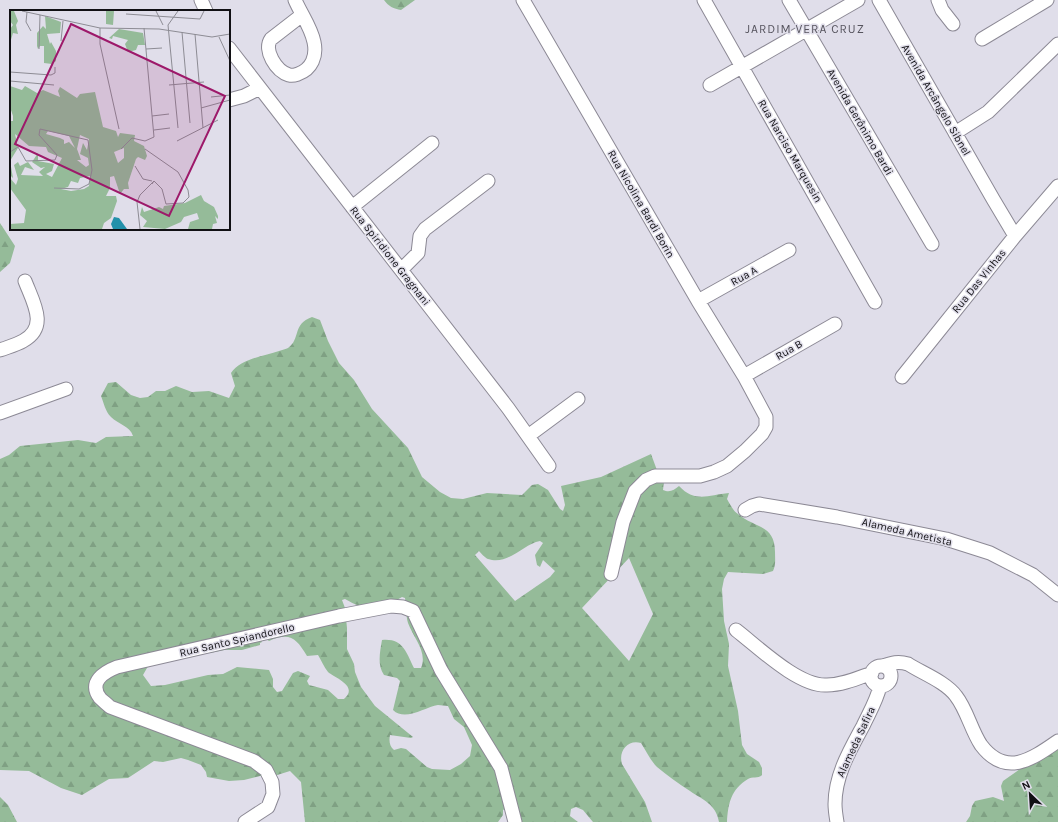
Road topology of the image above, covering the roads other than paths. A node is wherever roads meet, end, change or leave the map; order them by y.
1 (201, 0) edge
2 (295, 0) edge
3 (523, 0) edge
4 (704, 0) edge
5 (789, 0) edge
6 (858, 0) edge
7 (880, 0) edge
8 (938, 0) edge
9 (1047, 0) edge
10 (206, 10) edge
11 (302, 15) junction
12 (954, 24) dead end
13 (806, 30) junction
14 (982, 39) dead end
15 (1058, 44) edge
16 (230, 49) edge
17 (742, 67) junction
18 (710, 85) dead end
19 (260, 88) junction
20 (230, 100) edge
21 (955, 133) junction
22 (432, 143) dead end
23 (488, 181) dead end
24 (1058, 186) edge
25 (352, 207) junction
26 (1015, 236) junction
27 (932, 244) dead end
28 (789, 250) dead end
29 (401, 270) junction
30 (25, 281) dead end
31 (698, 301) junction
32 (875, 302) dead end
33 (834, 324) dead end
34 (0, 350) edge
35 (744, 376) junction
36 (902, 377) dead end
37 (66, 389) dead end
38 (578, 399) dead end
39 (0, 413) edge
40 (528, 436) junction
41 (549, 466) dead end
42 (745, 510) dead end
43 (611, 574) dead end
44 (1058, 595) edge
45 (736, 630) dead end
46 (877, 669) junction
47 (922, 673) junction
48 (885, 683) junction
49 (1058, 741) edge
50 (245, 822) edge
51 (515, 822) edge
52 (837, 822) edge

1 - 10 street
2 - 11 street
3 - 31 street, Rua Nicolina Bardi Borin
4 - 17 street, Rua Narciso Marquesin
5 - 13 street, Avenida Gerônimo Bardi
6 - 13 street
7 - 21 street, Avenida Arcângelo Sibnel
8 - 12 street
9 - 14 street
11 - 11 street
13 - 17 street
13 - 27 street, Avenida Gerônimo Bardi
15 - 21 street
16 - 19 street, Rua Spiridione Gragnani
17 - 18 street
17 - 32 street, Rua Narciso Marquesin
19 - 20 street
19 - 25 street, Rua Spiridione Gragnani
21 - 26 street, Avenida Arcângelo Sibnel
22 - 25 street
23 - 29 street
24 - 26 street, Rua Das Vinhas
25 - 29 street, Rua Spiridione Gragnani
26 - 36 street, Rua Das Vinhas
28 - 31 street, Rua A
29 - 40 street, Rua Spiridione Gragnani
30 - 34 street
31 - 35 street, Rua Nicolina Bardi Borin
33 - 35 street, Rua B
35 - 43 street, Rua Nicolina Bardi Borin
37 - 39 street
38 - 40 street
40 - 41 street, Rua Spiridione Gragnani
42 - 44 street, Alameda Ametista
45 - 46 street
46 - 47 street
46 - 48 street
46 - 48 street
47 - 48 street
47 - 49 street
48 - 52 street, Alameda Safira
50 - 51 street, Rua Santo Spiandorello

